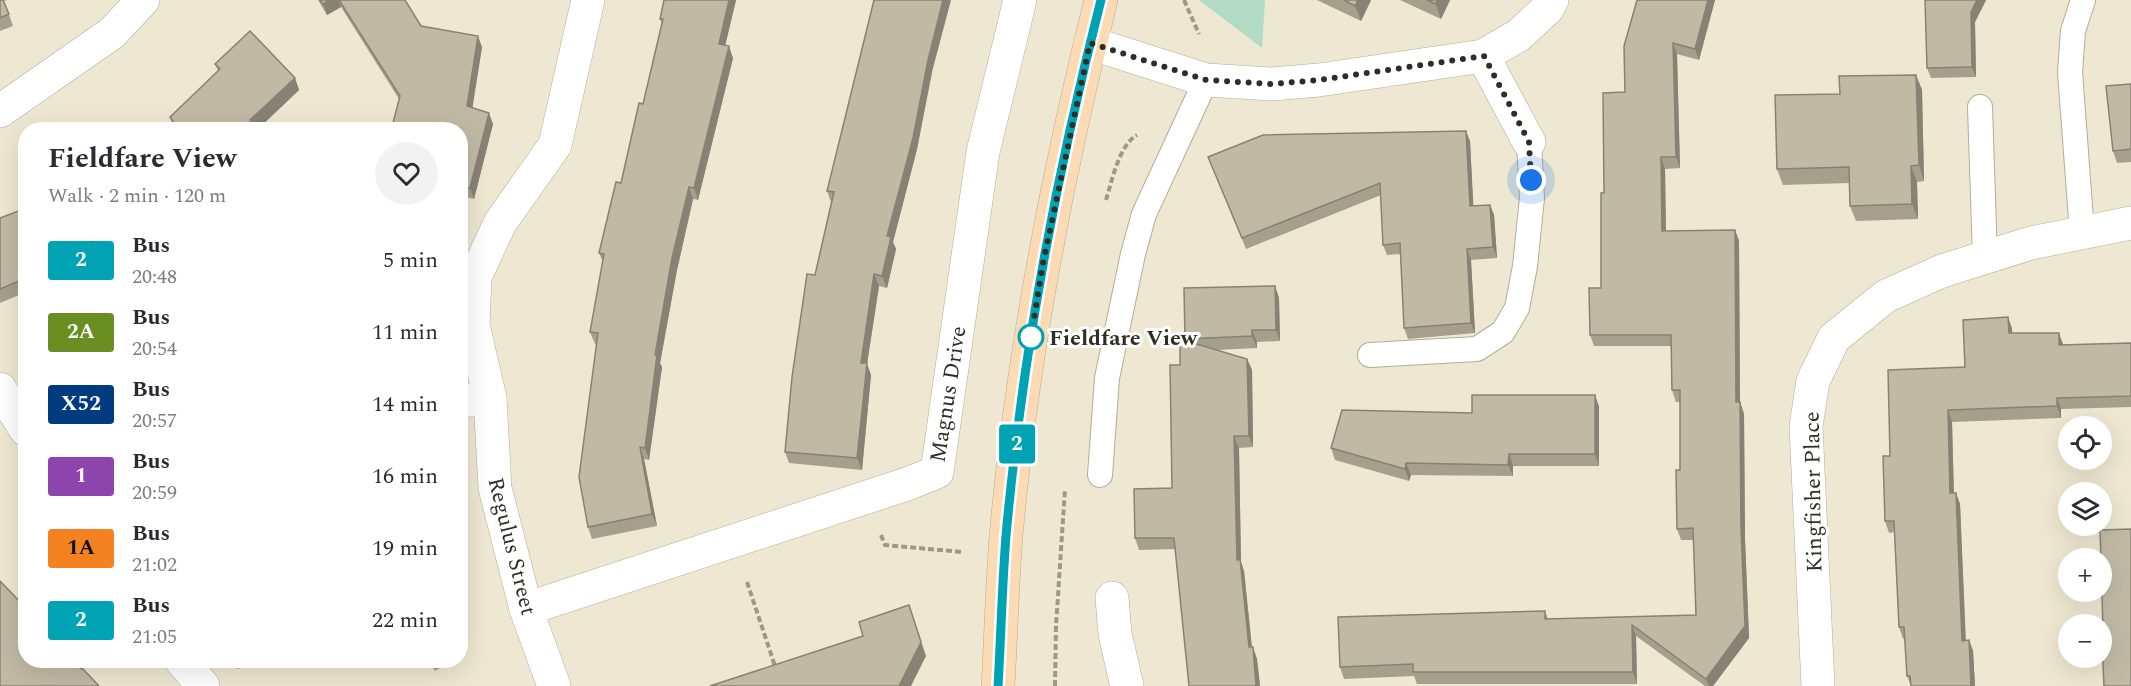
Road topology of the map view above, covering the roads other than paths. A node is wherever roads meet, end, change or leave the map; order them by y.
1 (143, 0) edge
2 (588, 0) edge
3 (1020, 0) edge
4 (1101, 0) edge
5 (1552, 0) edge
6 (2083, 0) edge
7 (1090, 43) junction
8 (1484, 56) junction
9 (1206, 80) junction
10 (1980, 107) dead end
11 (0, 111) edge
12 (1529, 142) joint
13 (2131, 223) edge
14 (2082, 233) junction
15 (1985, 258) junction
16 (1370, 355) dead end
17 (475, 399) edge
18 (1100, 475) dead end
19 (1112, 598) dead end
20 (526, 609) junction
21 (188, 668) edge
22 (203, 686) edge
23 (554, 686) edge
24 (998, 686) edge
25 (1127, 686) edge
26 (1818, 686) edge

1 - 11 street
2 - 17 street, Regulus Street
3 - 20 street, Magnus Drive
4 - 7 street
5 - 8 street
6 - 14 lane
7 - 9 street
7 - 24 street
8 - 9 street
8 - 12 street
9 - 18 lane
10 - 15 lane
12 - 16 lane
13 - 14 street, Kingfisher Place
14 - 15 street, Kingfisher Place
15 - 26 street, Kingfisher Place
17 - 20 street, Regulus Street
19 - 25 street
20 - 23 street, Regulus Street
21 - 22 street

